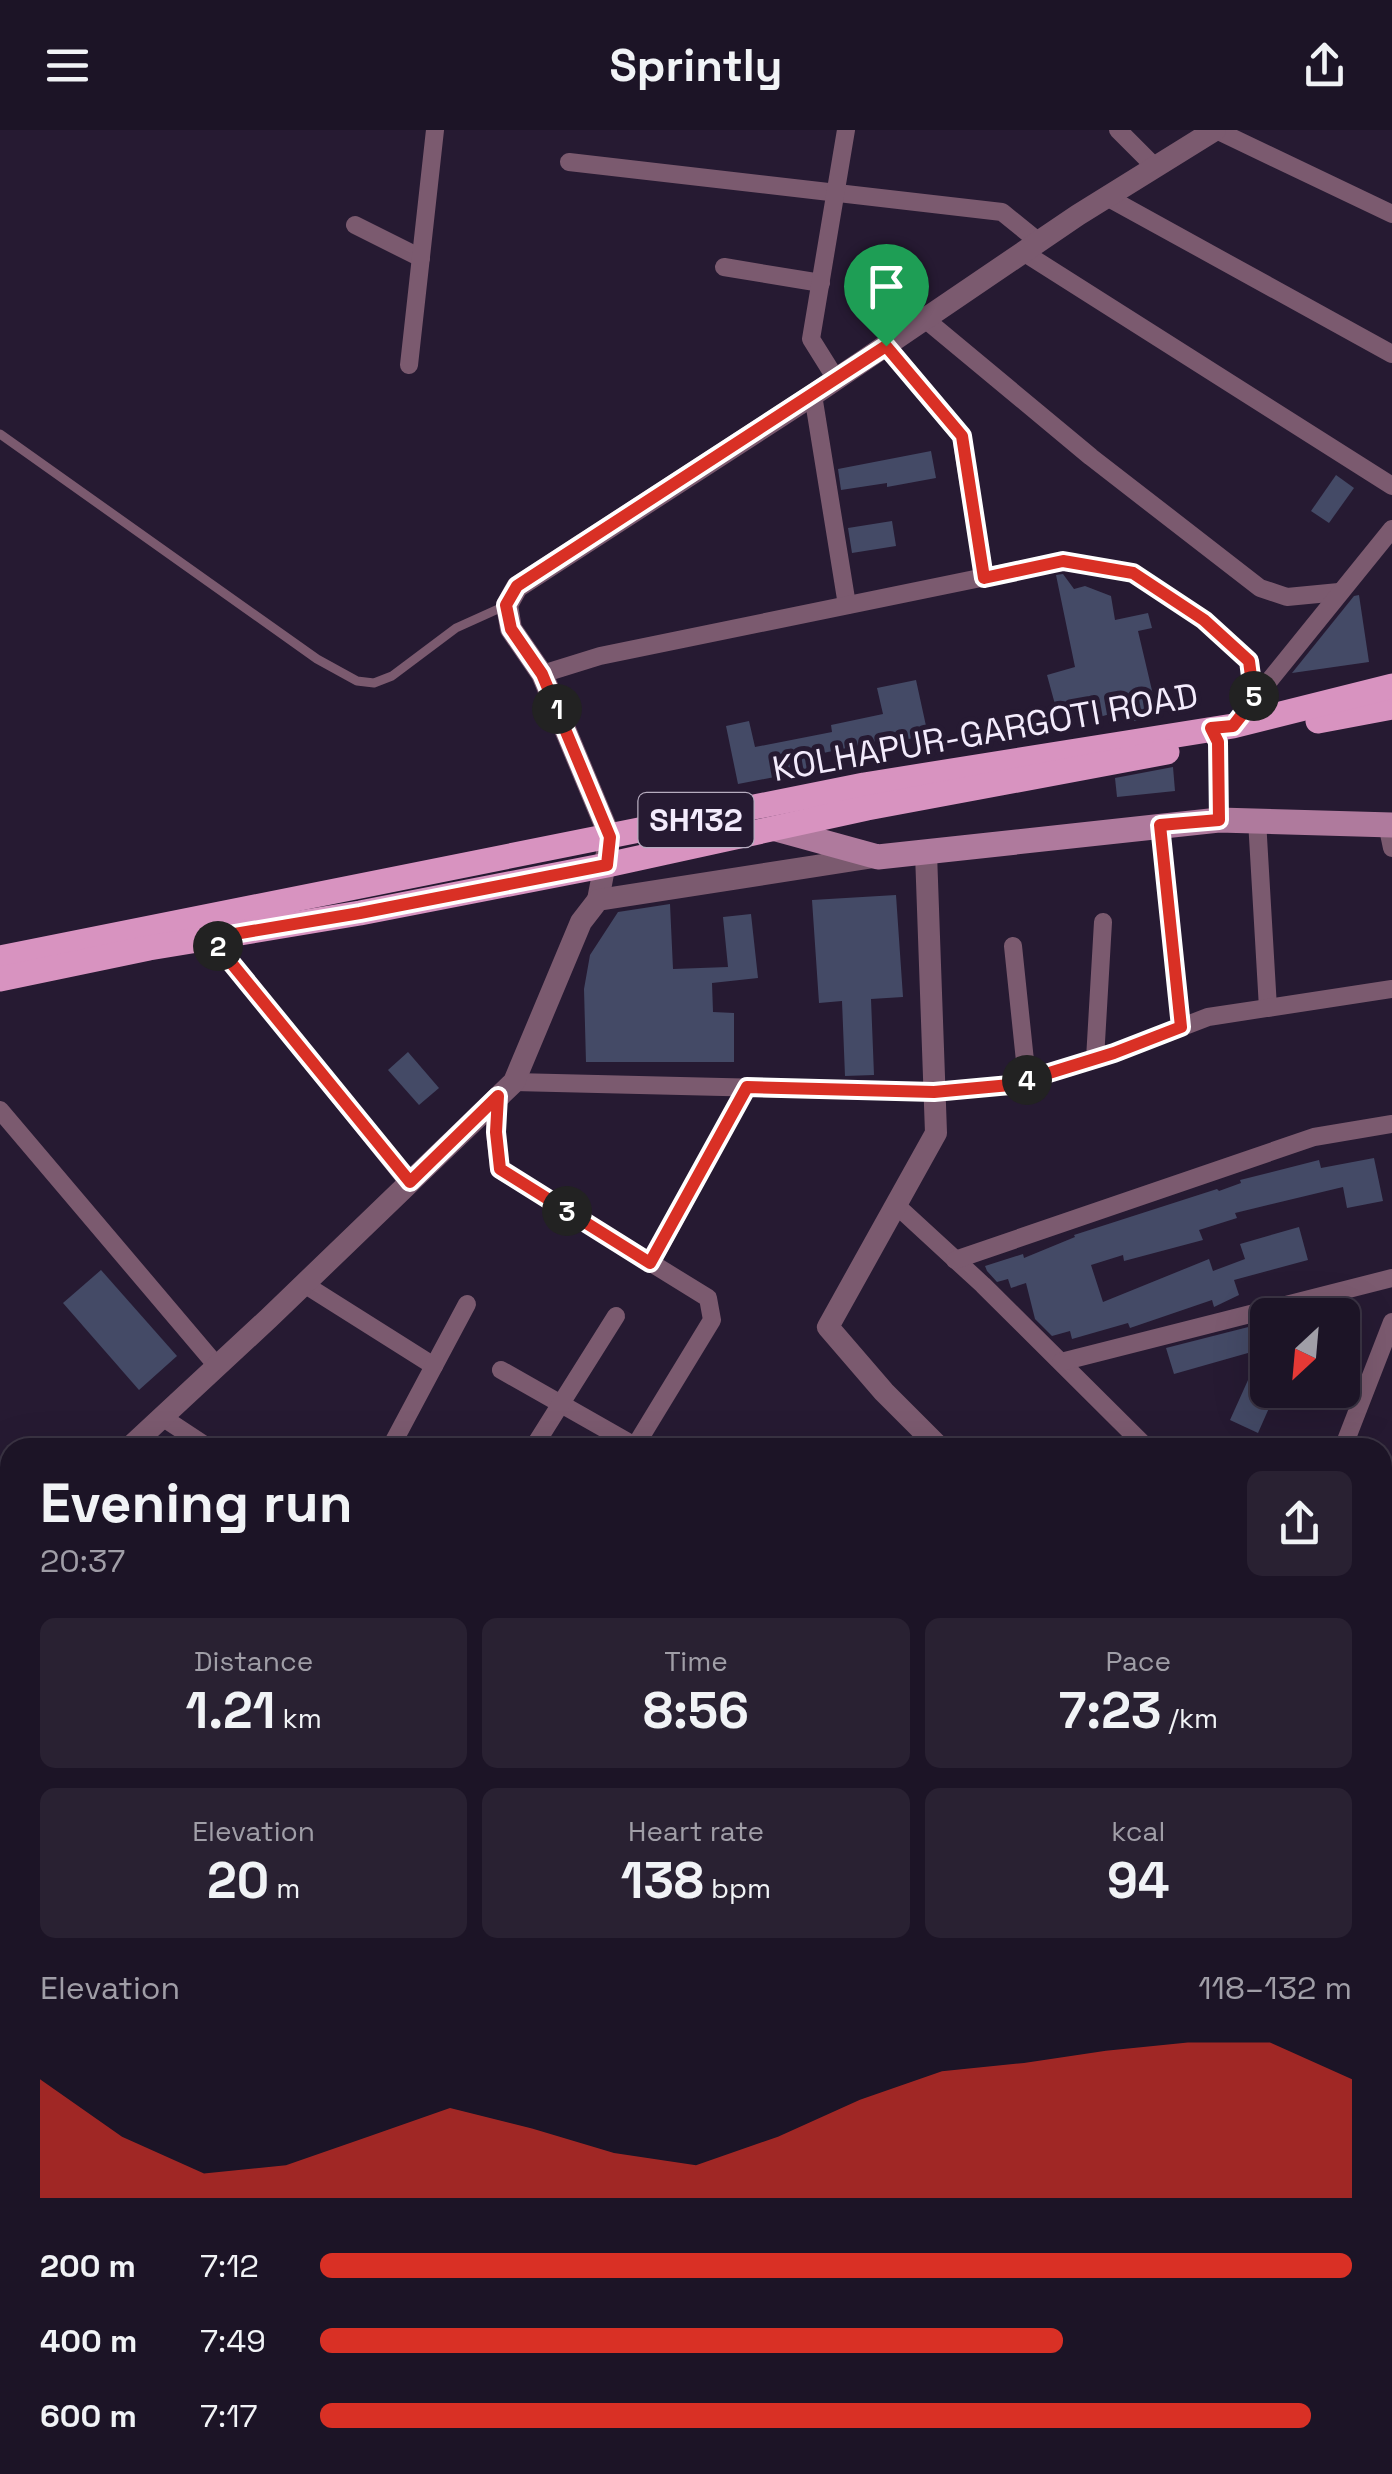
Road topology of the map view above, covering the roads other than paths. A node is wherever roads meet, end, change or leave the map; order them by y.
1 (435, 130) edge
2 (846, 130) edge
3 (1118, 130) edge
4 (1216, 130) edge
5 (569, 162) dead end
6 (1155, 167) junction
7 (836, 192) junction
8 (1107, 197) junction
9 (1392, 214) edge
10 (355, 224) dead end
11 (1031, 247) junction
12 (421, 258) junction
13 (724, 268) dead end
14 (821, 283) junction
15 (925, 319) junction
16 (886, 346) junction
17 (1392, 354) edge
18 (409, 365) dead end
19 (836, 379) junction
20 (813, 395) junction
21 (0, 434) edge
22 (1392, 486) edge
23 (1392, 529) edge
24 (984, 578) junction
25 (1339, 592) junction
26 (506, 605) junction
27 (847, 605) junction
28 (542, 674) junction
29 (1392, 686) edge
30 (1254, 699) junction
31 (1392, 707) edge
32 (1221, 732) junction
33 (1219, 820) junction
34 (1258, 820) junction
35 (1160, 825) junction
36 (776, 829) junction
37 (1390, 833) edge
38 (610, 837) junction
39 (926, 853) junction
40 (878, 856) junction
41 (607, 865) junction
42 (598, 900) junction
43 (1103, 922) dead end
44 (211, 938) junction
45 (1013, 946) dead end
46 (0, 958) edge
47 (0, 979) edge
48 (1392, 988) edge
49 (1268, 1008) junction
50 (1181, 1027) junction
51 (1095, 1059) junction
52 (1027, 1080) junction
53 (747, 1087) junction
54 (506, 1089) junction
55 (934, 1092) junction
56 (0, 1110) edge
57 (1392, 1124) edge
58 (410, 1182) junction
59 (896, 1205) junction
60 (956, 1260) junction
61 (650, 1263) junction
62 (1392, 1278) edge
63 (304, 1284) junction
64 (467, 1304) dead end
65 (616, 1316) dead end
66 (1392, 1322) edge
67 (1061, 1362) junction
68 (217, 1366) junction
69 (434, 1366) junction
70 (501, 1370) dead end
71 (561, 1404) junction
72 (162, 1417) junction
73 (140, 1438) edge
74 (194, 1438) edge
75 (395, 1438) edge
76 (539, 1438) edge
77 (619, 1438) edge
78 (640, 1438) edge
79 (930, 1438) edge
80 (1137, 1438) edge
81 (1346, 1438) edge

1 - 12 street
2 - 7 street
3 - 6 street
4 - 6 street
4 - 9 street
5 - 7 street
6 - 8 street
7 - 11 street
7 - 14 street
8 - 11 street
8 - 17 street
10 - 12 street
11 - 15 street
11 - 22 street
12 - 18 street
13 - 14 street
14 - 19 street
15 - 16 street
15 - 25 street
16 - 19 street
16 - 24 street
19 - 20 street
20 - 26 street
20 - 27 street
21 - 26 lane
23 - 25 street
24 - 27 street
24 - 30 street
25 - 30 street
26 - 28 street
27 - 28 street
28 - 38 street
29 - 32 main road, KOLHAPUR-GARGOTI ROAD / SH132
30 - 32 street
31 - 32 main road
32 - 33 street
32 - 36 main road
32 - 38 main road, KOLHAPUR-GARGOTI ROAD / SH132
33 - 34 main road
33 - 35 main road
34 - 37 main road
34 - 49 street
35 - 39 main road
35 - 50 street
36 - 40 main road
36 - 41 main road
38 - 41 street
38 - 46 main road, KOLHAPUR-GARGOTI ROAD / SH132
39 - 40 main road
39 - 55 street
40 - 42 street
41 - 42 street
41 - 44 main road
42 - 54 street
43 - 51 street
44 - 47 main road
44 - 58 street
45 - 52 street
48 - 49 street
49 - 50 street
50 - 51 street
51 - 52 street
52 - 55 street
53 - 54 street
53 - 55 street
53 - 61 street
54 - 58 street
54 - 61 street
55 - 59 street
56 - 68 street
57 - 60 street
58 - 63 street
59 - 60 street
59 - 79 street
60 - 67 street
61 - 78 street
62 - 67 street
63 - 68 street
63 - 69 street
64 - 69 street
65 - 71 street
66 - 81 street
67 - 80 street
68 - 72 street
69 - 75 street
70 - 71 street
71 - 76 street
71 - 77 street
72 - 73 street
72 - 74 street

